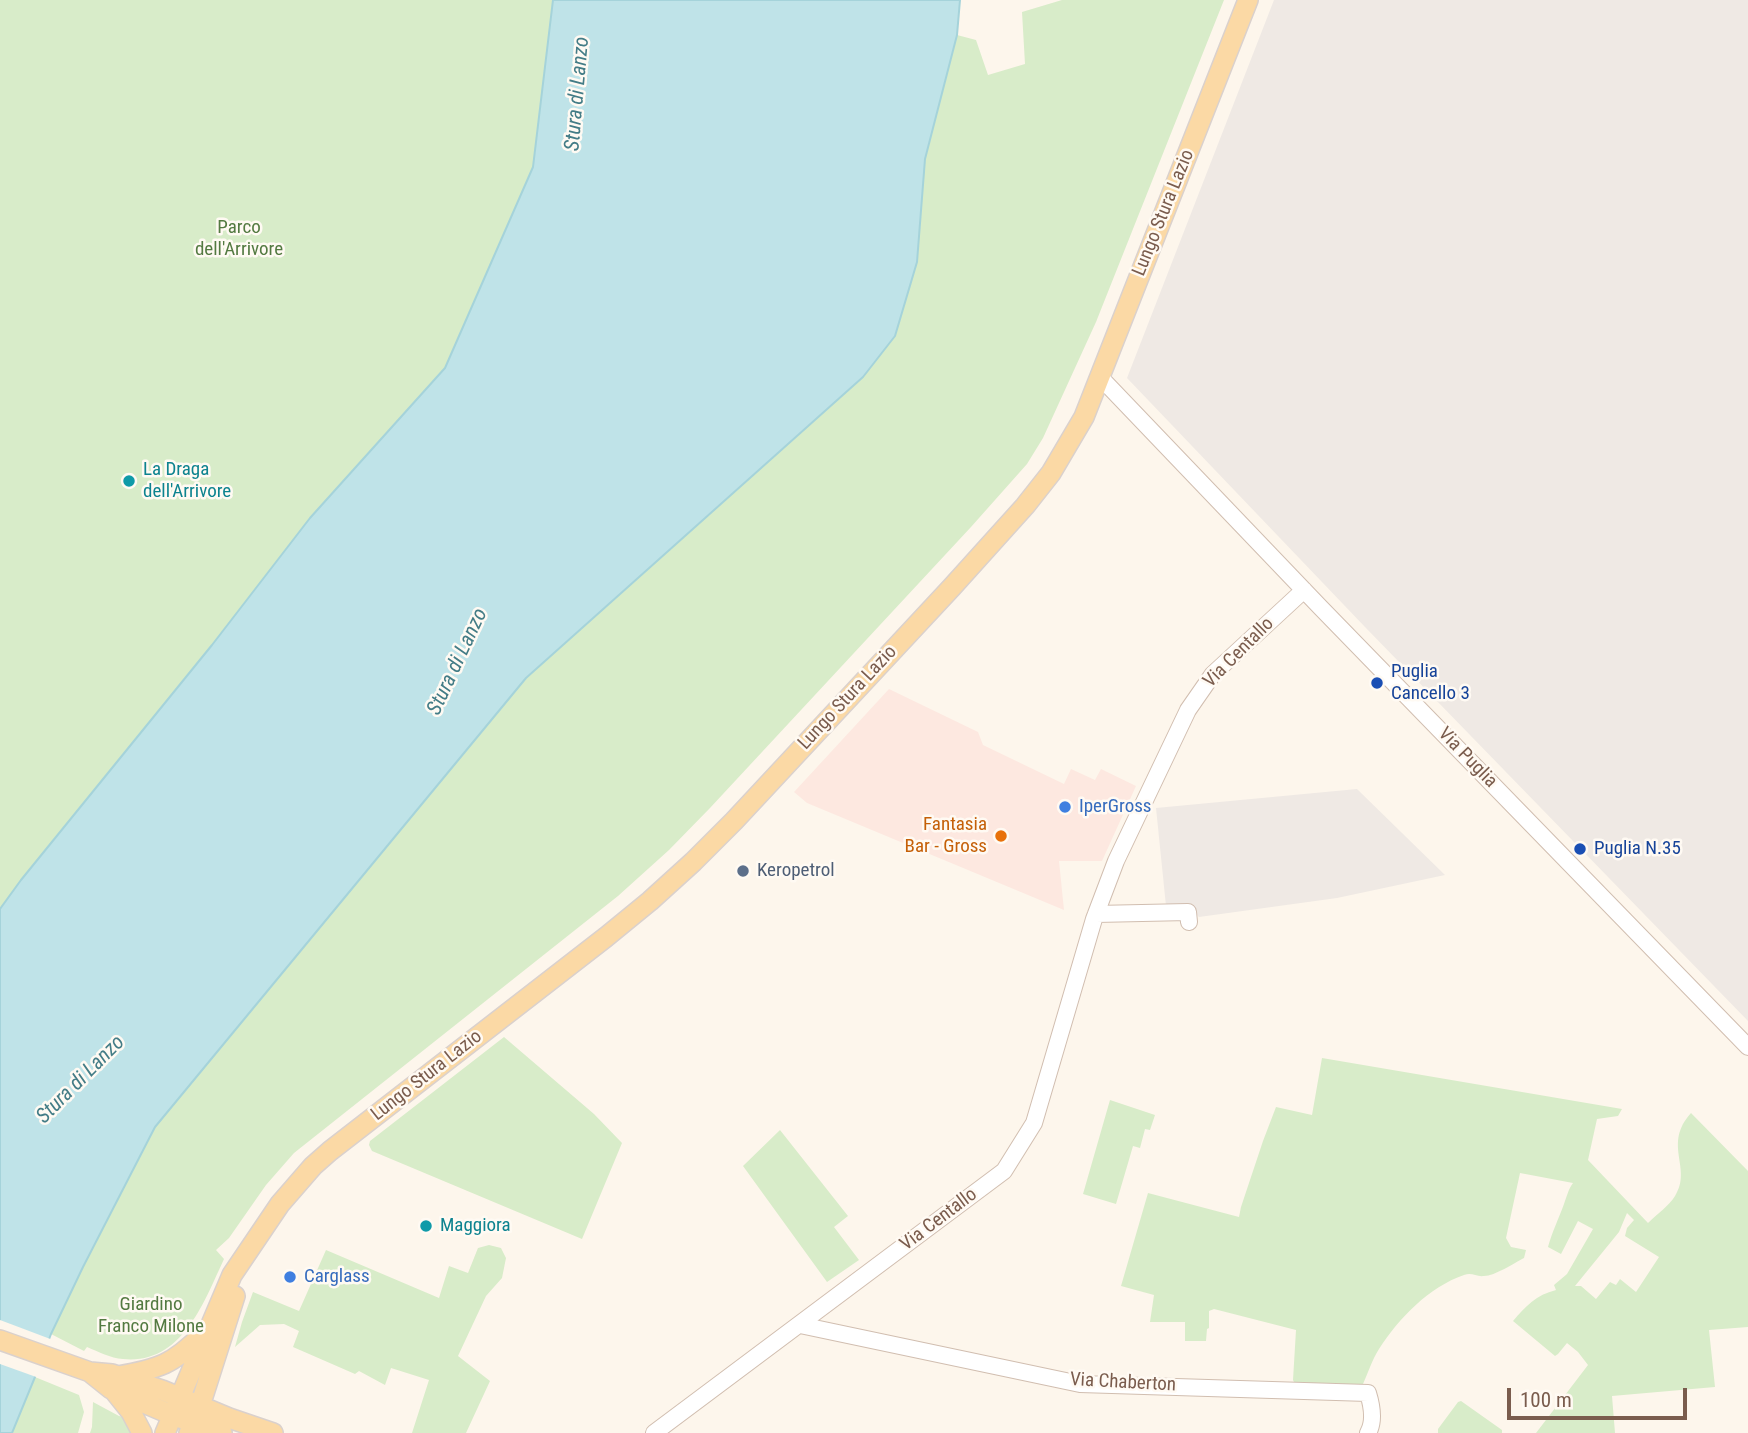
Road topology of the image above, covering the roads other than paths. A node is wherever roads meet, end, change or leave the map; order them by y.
1 (1248, 0) edge
2 (1100, 377) junction
3 (1304, 590) junction
4 (1096, 914) junction
5 (1189, 922) dead end
6 (1748, 1047) edge
7 (250, 1249) junction
8 (800, 1325) junction
9 (210, 1327) junction
10 (0, 1340) edge
11 (114, 1382) junction
12 (172, 1415) edge
13 (194, 1421) edge
14 (142, 1433) edge
15 (222, 1433) edge
16 (273, 1433) edge
17 (654, 1433) edge
18 (1368, 1433) edge

1 - 2 main road, Lungo Stura Lazio
2 - 3 street, Via Puglia
2 - 7 main road, Lungo Stura Lazio
3 - 4 street, Via Centallo
3 - 6 street, Via Puglia
4 - 5 street
4 - 8 street, Via Centallo
7 - 9 main road, Lungo Stura Lazio
7 - 13 main road, Lungo Stura Lazio
8 - 17 street, Via Centallo
8 - 18 street, Via Chaberton
9 - 11 main road
9 - 12 main road, Lungo Stura Lazio
10 - 11 main road
11 - 12 main road
11 - 14 main road
12 - 13 main road
13 - 15 main road
13 - 16 main road

